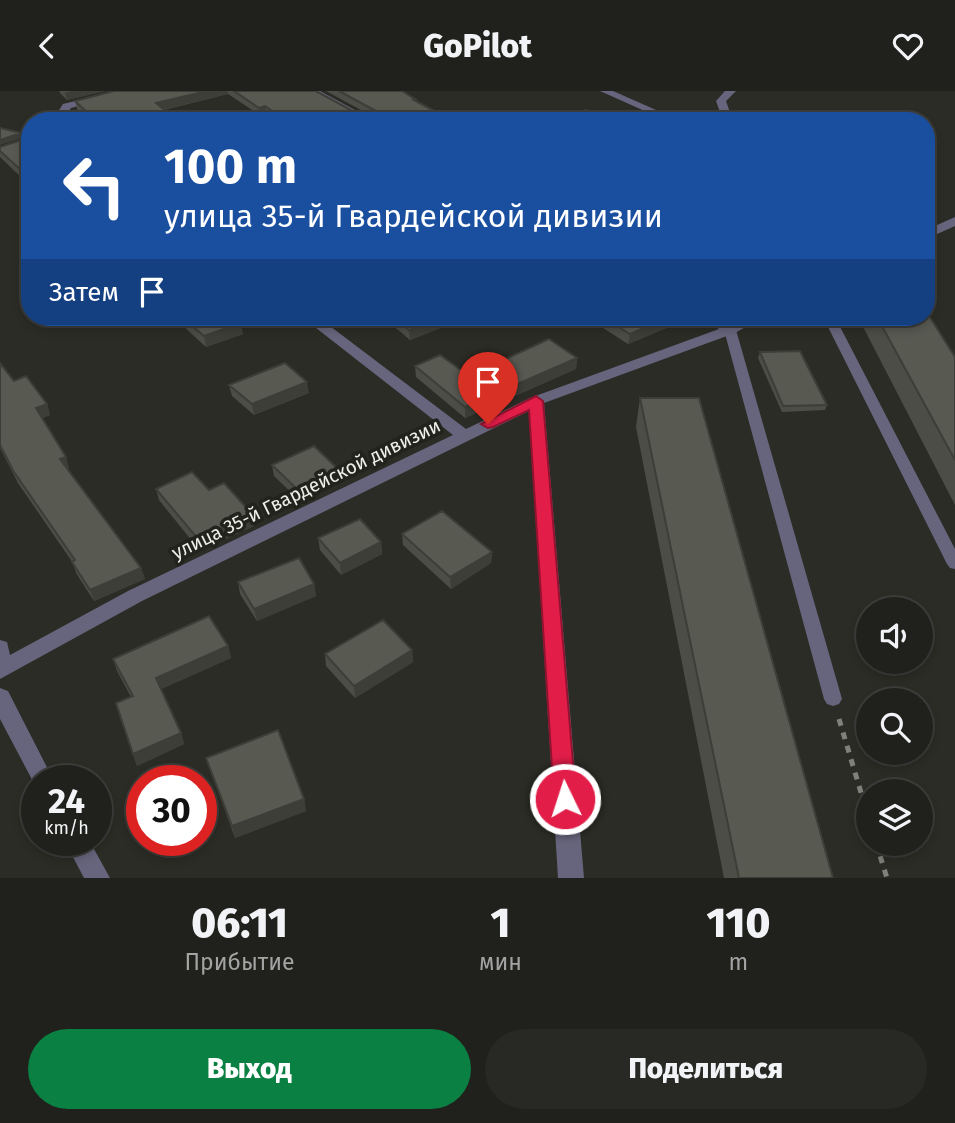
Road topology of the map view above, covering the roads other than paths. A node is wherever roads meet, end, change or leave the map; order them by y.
1 (128, 91) edge
2 (313, 91) edge
3 (605, 91) edge
4 (730, 91) edge
5 (63, 112) edge
6 (353, 112) edge
7 (655, 112) edge
8 (725, 112) edge
9 (955, 221) edge
10 (935, 231) edge
11 (321, 326) edge
12 (724, 326) edge
13 (738, 326) edge
14 (834, 326) edge
15 (730, 330) junction
16 (536, 401) junction
17 (464, 435) junction
18 (955, 564) edge
19 (0, 648) edge
20 (0, 657) edge
21 (0, 671) edge
22 (0, 697) edge
23 (833, 699) road end
24 (35, 765) edge
25 (85, 856) edge
26 (97, 878) edge
27 (571, 878) edge

1 - 5 street
2 - 6 street
3 - 7 street
4 - 8 street
9 - 10 street
11 - 17 street
12 - 15 street
13 - 15 street, улица 35-й Гвардейской дивизии
14 - 18 lane
15 - 16 street, улица 35-й Гвардейской дивизии
15 - 23 lane
16 - 17 street, улица 35-й Гвардейской дивизии
16 - 27 street
17 - 21 street, улица 35-й Гвардейской дивизии
19 - 20 street
22 - 24 street
25 - 26 street

